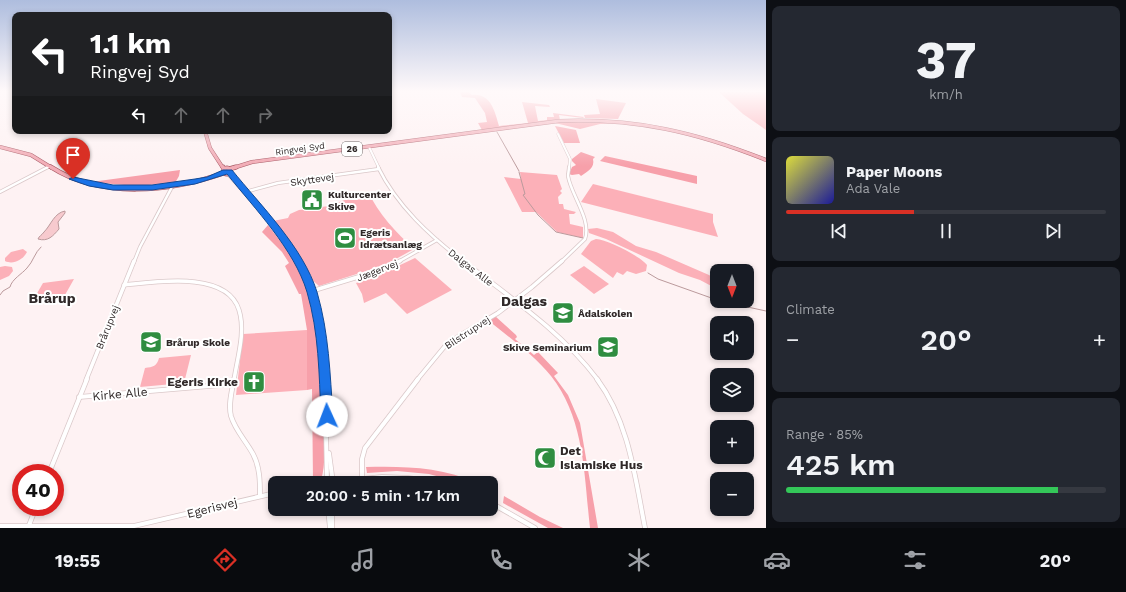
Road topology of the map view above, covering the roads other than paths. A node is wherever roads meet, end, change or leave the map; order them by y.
1 (207, 134) edge
2 (558, 134) dead end
3 (369, 146) junction
4 (0, 147) edge
5 (766, 160) edge
6 (50, 166) junction
7 (379, 169) junction
8 (227, 171) junction
9 (173, 185) junction
10 (0, 192) edge
11 (245, 192) junction
12 (437, 240) junction
13 (124, 285) junction
14 (312, 291) junction
15 (514, 300) junction
16 (233, 384) junction
17 (79, 398) junction
18 (328, 443) junction
19 (53, 464) edge
20 (326, 476) edge
21 (332, 476) edge
22 (363, 476) edge
23 (268, 494) edge
24 (260, 496) junction
25 (498, 507) edge
26 (32, 516) edge
27 (329, 516) edge
28 (332, 516) edge
29 (0, 526) edge
30 (28, 526) edge
31 (331, 528) edge
32 (535, 528) edge
33 (645, 528) edge

1 - 8 main road
2 - 15 street, Bilstrupvej
3 - 5 main road, Ringvej Syd / 26
3 - 7 street, Dalgas Alle
3 - 8 main road, Ringvej Syd / 26
4 - 6 main road, Ringvej Syd / 26
6 - 9 main road, Ringvej Syd / 26
6 - 10 street
7 - 11 street, Skyttevej
7 - 12 street, Dalgas Alle
8 - 9 main road, Ringvej Syd / 26
8 - 11 street
9 - 13 street, Brårupvej
11 - 14 street
12 - 14 street, Jægervej
12 - 15 street, Dalgas Alle
13 - 16 street
13 - 17 street, Brårupvej
14 - 18 street
15 - 22 street, Bilstrupvej
15 - 33 street, Dalgas Alle
16 - 17 street, Kirke Alle
16 - 24 street
17 - 19 street, Brårupvej
18 - 20 street
18 - 21 street
23 - 24 street, Egerisvej
24 - 30 street, Egerisvej
25 - 32 street
26 - 30 street
27 - 31 street
28 - 31 street
29 - 30 street, Egerisvej

